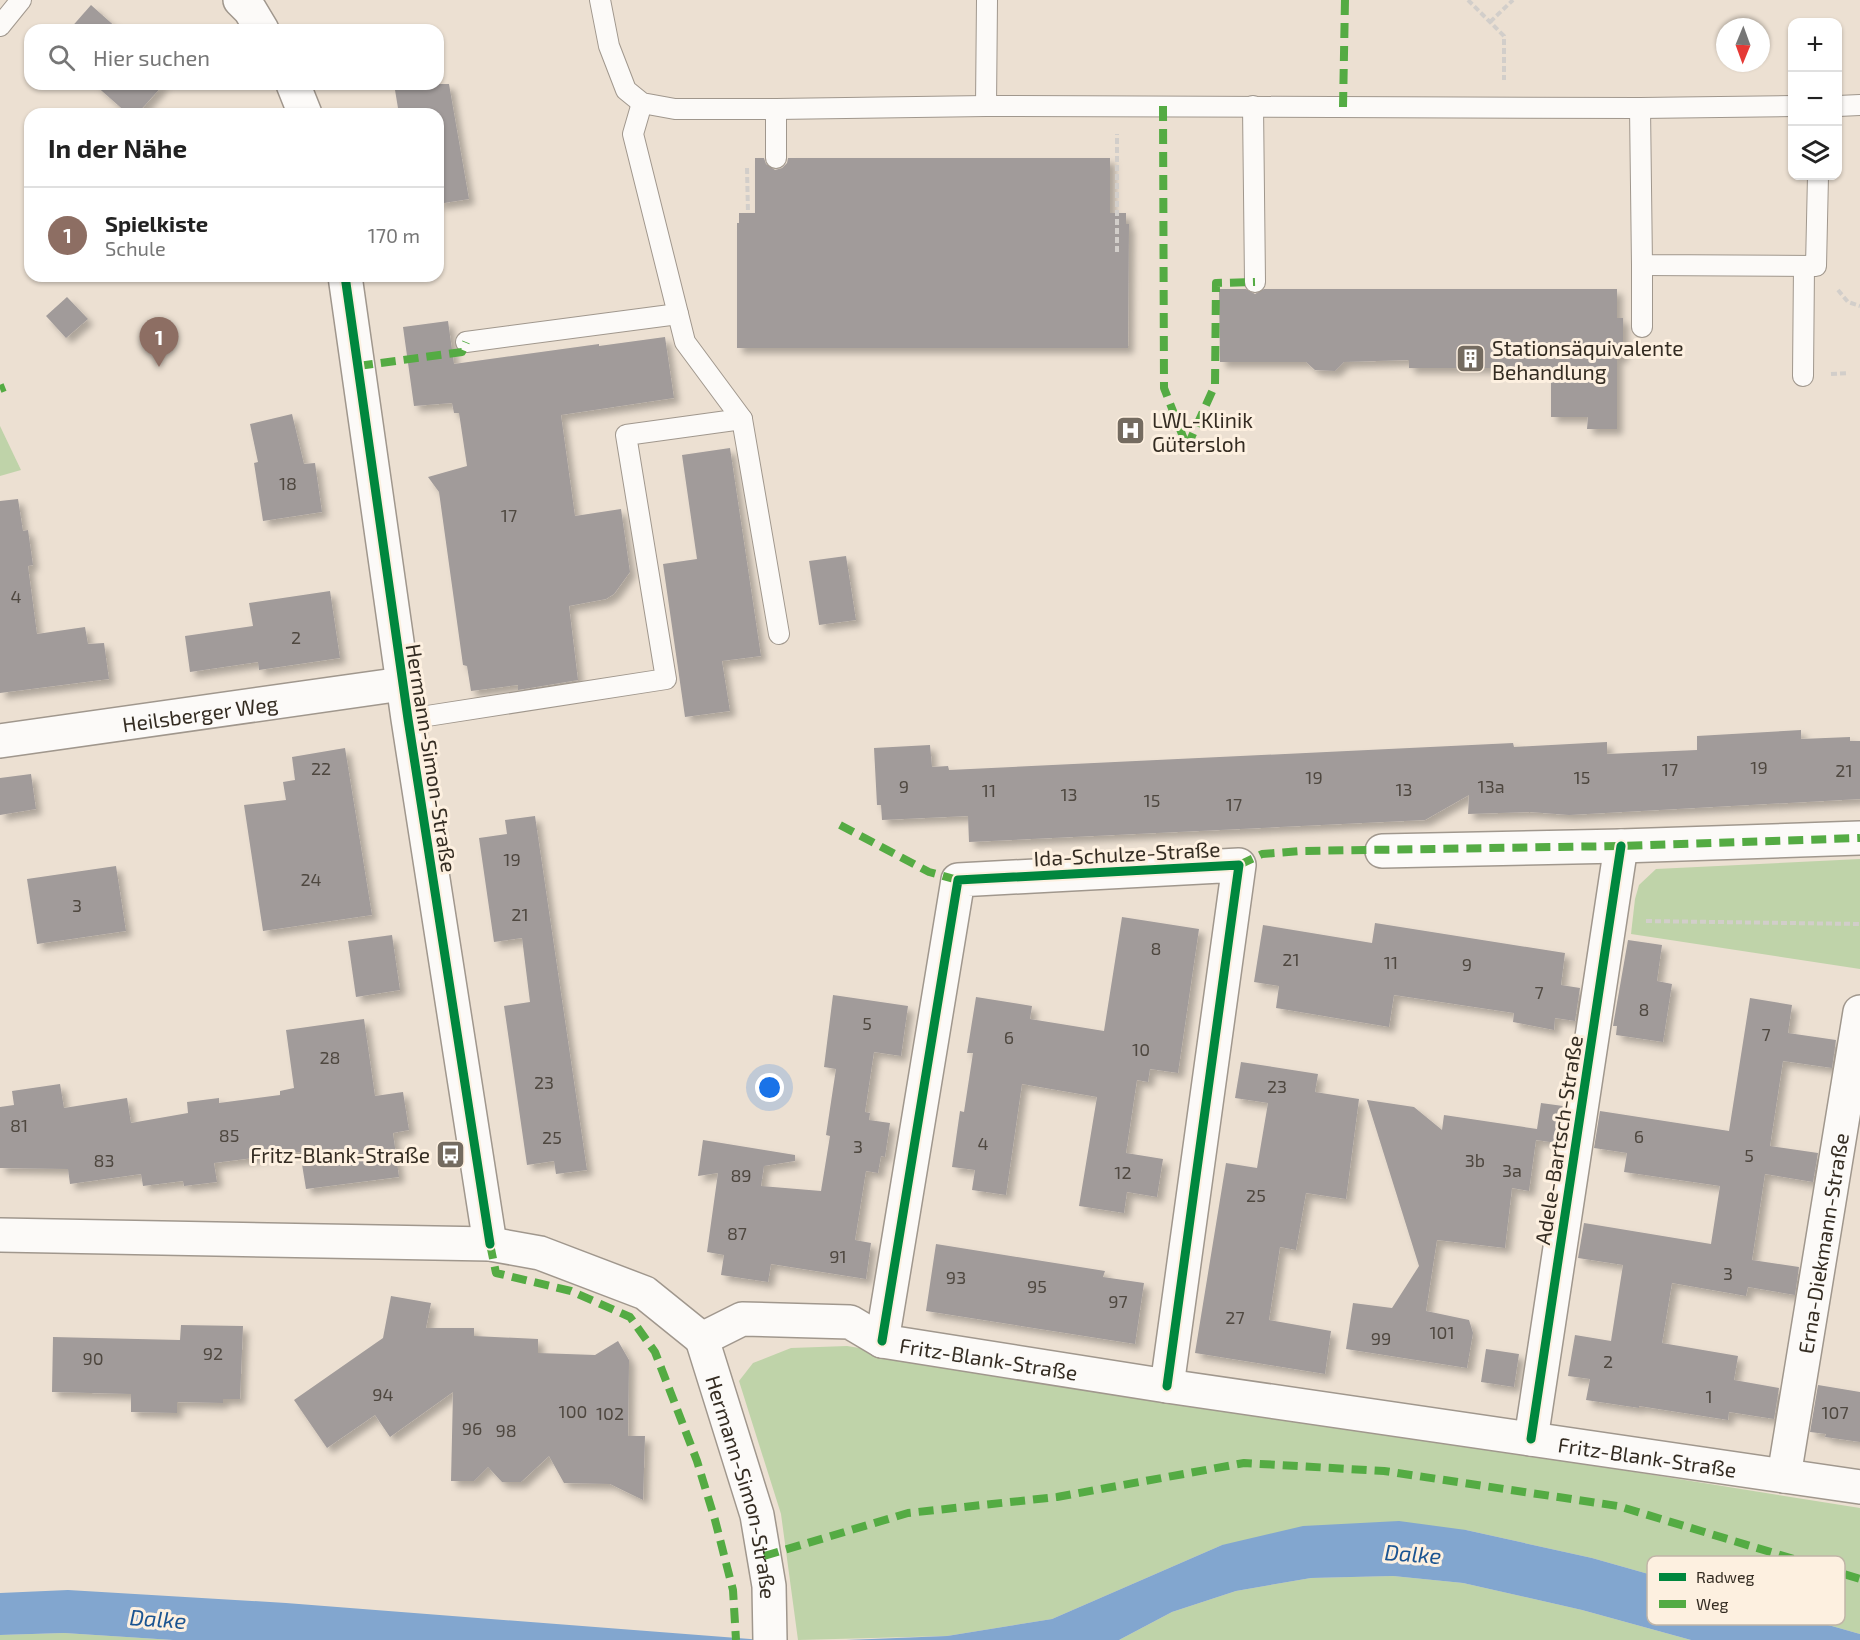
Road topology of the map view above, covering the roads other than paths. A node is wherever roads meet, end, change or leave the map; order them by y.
1 (21, 0) edge
2 (240, 0) edge
3 (600, 0) edge
4 (987, 0) edge
5 (258, 24) edge
6 (0, 26) edge
7 (295, 90) edge
8 (642, 103) junction
9 (1860, 105) edge
10 (986, 106) junction
11 (1253, 106) junction
12 (1788, 106) edge
13 (1842, 106) edge
14 (303, 108) edge
15 (1640, 108) junction
16 (776, 109) junction
17 (776, 158) dead end
18 (1818, 180) edge
19 (1642, 265) junction
20 (1804, 266) junction
21 (346, 282) edge
22 (1255, 282) dead end
23 (678, 314) junction
24 (1642, 327) dead end
25 (466, 342) dead end
26 (1803, 376) dead end
27 (742, 419) junction
28 (779, 634) dead end
29 (402, 684) junction
30 (408, 719) junction
31 (0, 741) edge
32 (1860, 838) edge
33 (1621, 846) junction
34 (1382, 851) dead end
35 (1860, 1012) edge
36 (0, 1235) edge
37 (490, 1244) junction
38 (702, 1339) junction
39 (882, 1341) junction
40 (1167, 1386) junction
41 (1531, 1439) junction
42 (1784, 1476) junction
43 (1860, 1487) edge
44 (770, 1629) edge

1 - 6 lane
2 - 5 street
3 - 8 lane
4 - 10 lane
7 - 14 street
8 - 16 lane
8 - 23 lane
9 - 13 lane
10 - 11 lane
10 - 16 lane
11 - 15 lane
11 - 22 lane
12 - 15 lane
15 - 19 lane
16 - 17 lane
18 - 20 lane
19 - 20 lane
19 - 24 lane
20 - 26 lane
21 - 29 street, Hermann-Simon-Straße
23 - 25 lane
23 - 27 lane
27 - 28 lane
27 - 30 lane
29 - 30 street, Hermann-Simon-Straße
29 - 31 street, Heilsberger Weg
30 - 37 street, Hermann-Simon-Straße
32 - 33 street
33 - 34 street
33 - 41 street, Adele-Bartsch-Straße
35 - 42 street, Erna-Diekmann-Straße
36 - 37 street
37 - 38 street
38 - 39 street, Fritz-Blank-Straße
38 - 44 street, Hermann-Simon-Straße
39 - 40 street, Fritz-Blank-Straße
39 - 40 street, Ida-Schulze-Straße
40 - 41 street, Fritz-Blank-Straße
41 - 42 street, Fritz-Blank-Straße
42 - 43 street, Fritz-Blank-Straße

